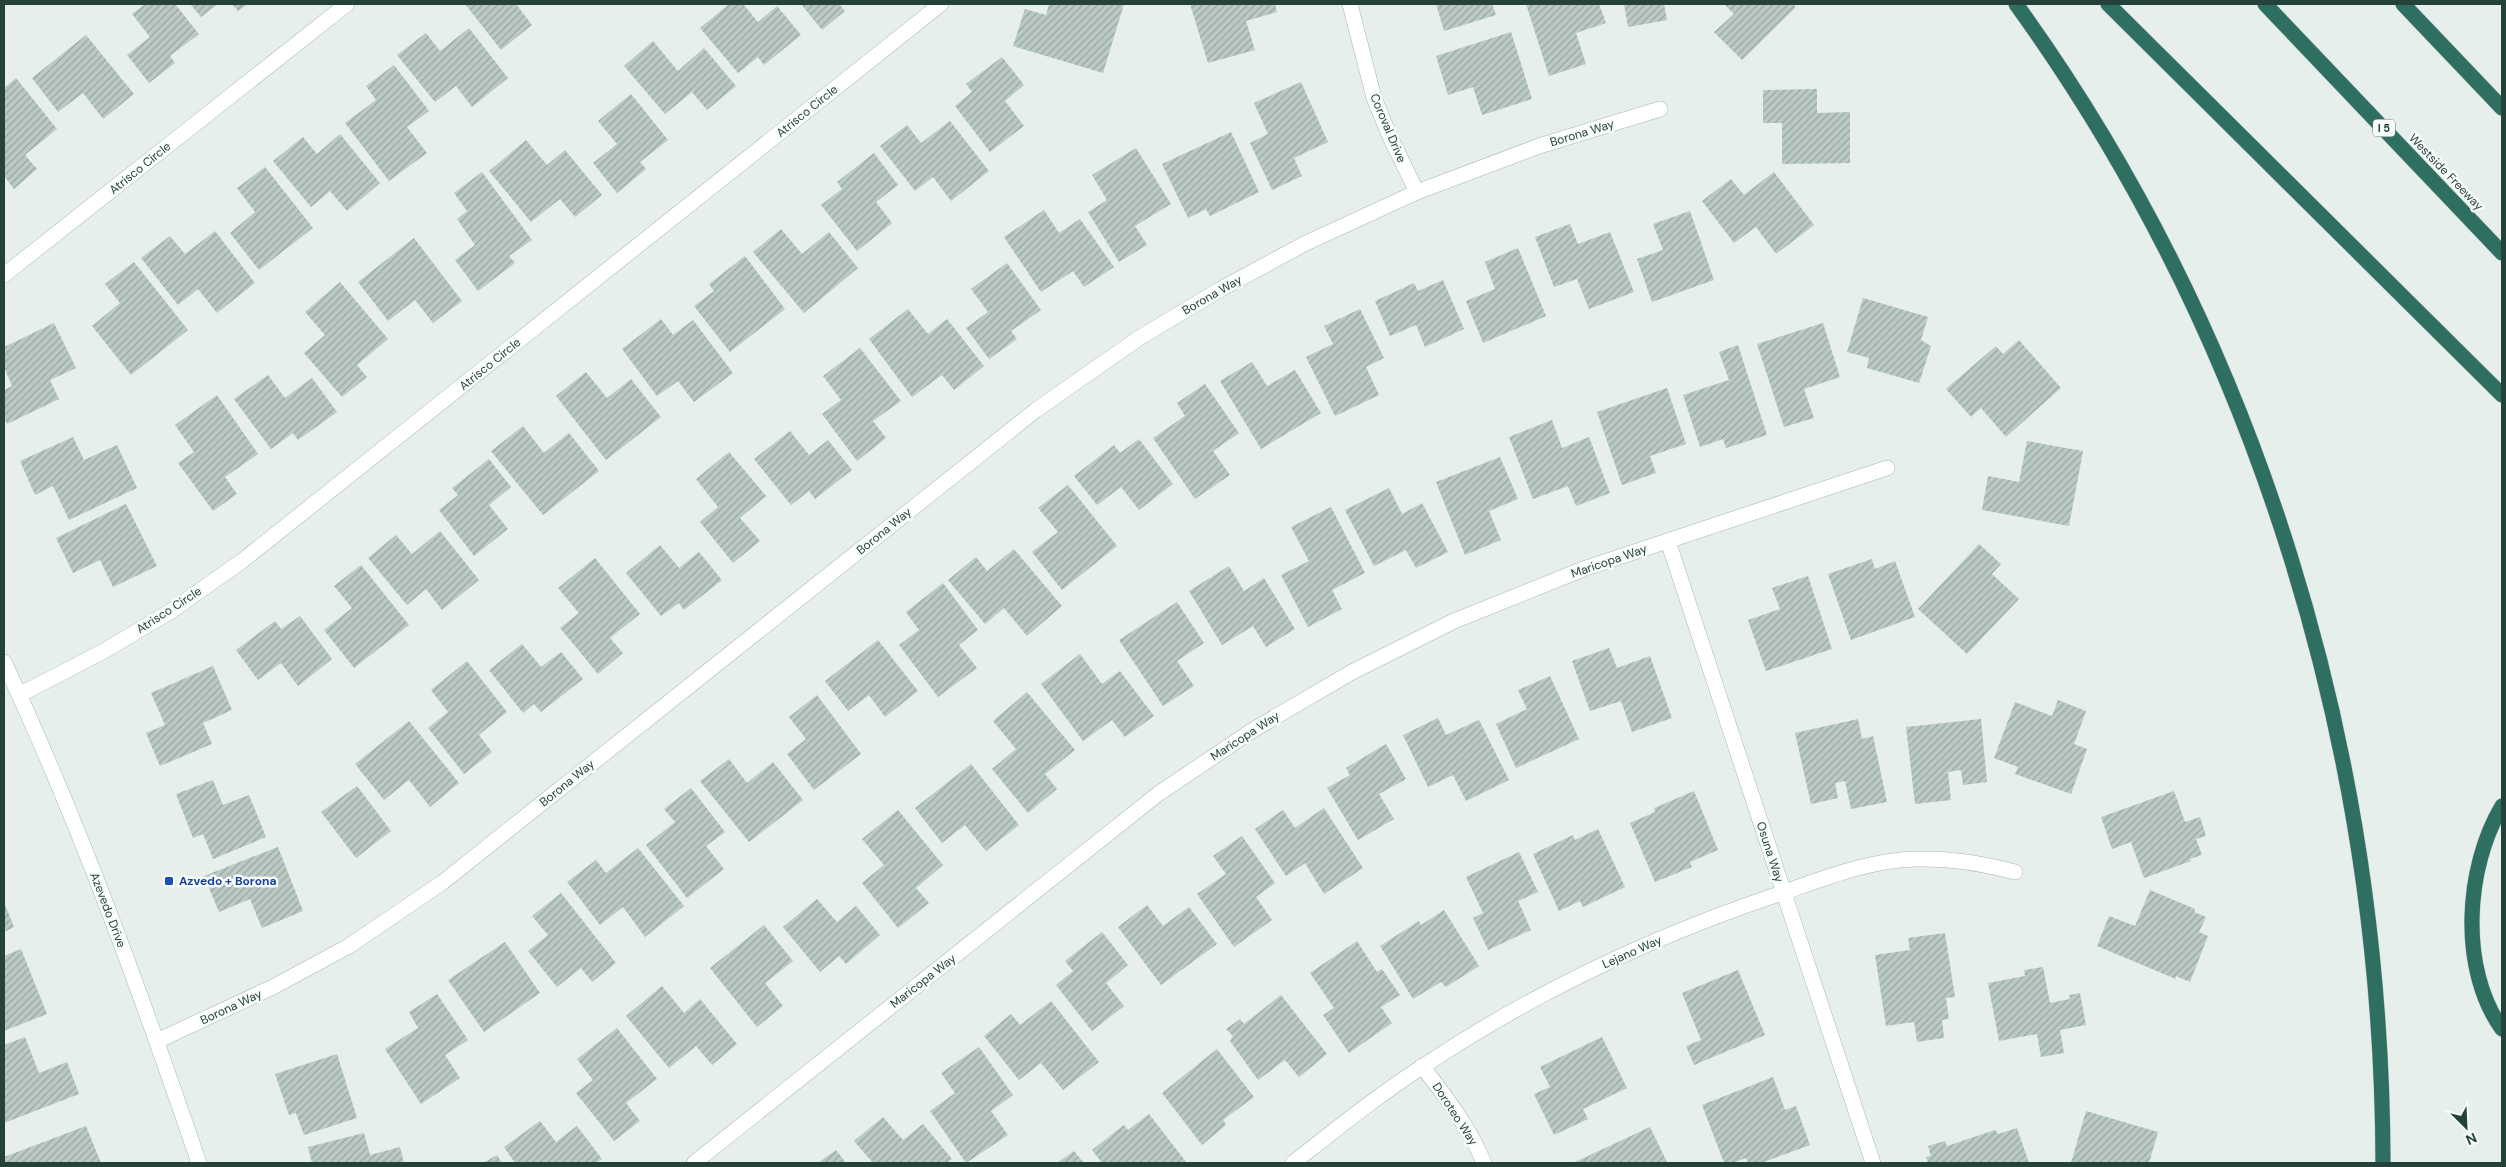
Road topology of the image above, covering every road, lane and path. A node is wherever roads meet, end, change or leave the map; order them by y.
1 (347, 4) edge
2 (941, 4) edge
3 (1350, 4) edge
4 (2016, 4) edge
5 (2108, 4) edge
6 (2265, 4) edge
7 (2403, 4) edge
8 (2502, 108) edge
9 (1660, 109) dead end
10 (1417, 192) junction
11 (2502, 253) edge
12 (4, 275) edge
13 (2502, 395) edge
14 (1887, 468) dead end
15 (1668, 541) junction
16 (4, 662) edge
17 (19, 695) junction
18 (2502, 806) edge
19 (2015, 872) dead end
20 (1784, 892) junction
21 (2502, 1030) edge
22 (157, 1041) junction
23 (1422, 1066) junction
24 (199, 1163) edge
25 (694, 1163) edge
26 (1293, 1163) edge
27 (1484, 1163) edge
28 (1873, 1163) edge
29 (2383, 1163) edge

1 - 12 street, Atrisco Circle
2 - 17 street, Atrisco Circle
3 - 10 street, Coroval Drive
4 - 29 highway
5 - 13 highway
6 - 11 highway, Westside Freeway / I 5
7 - 8 highway
9 - 10 street, Borona Way
10 - 22 street, Borona Way
14 - 15 street, Maricopa Way
15 - 20 street, Osuna Way
15 - 25 street, Maricopa Way
16 - 17 street, Azevedo Drive
17 - 22 street, Azevedo Drive
18 - 21 highway
19 - 20 street, Lejano Way
20 - 23 street, Lejano Way
20 - 28 street, Osuna Way
22 - 24 street, Azevedo Drive
23 - 26 street, Lejano Way
23 - 27 street, Doroteo Way

